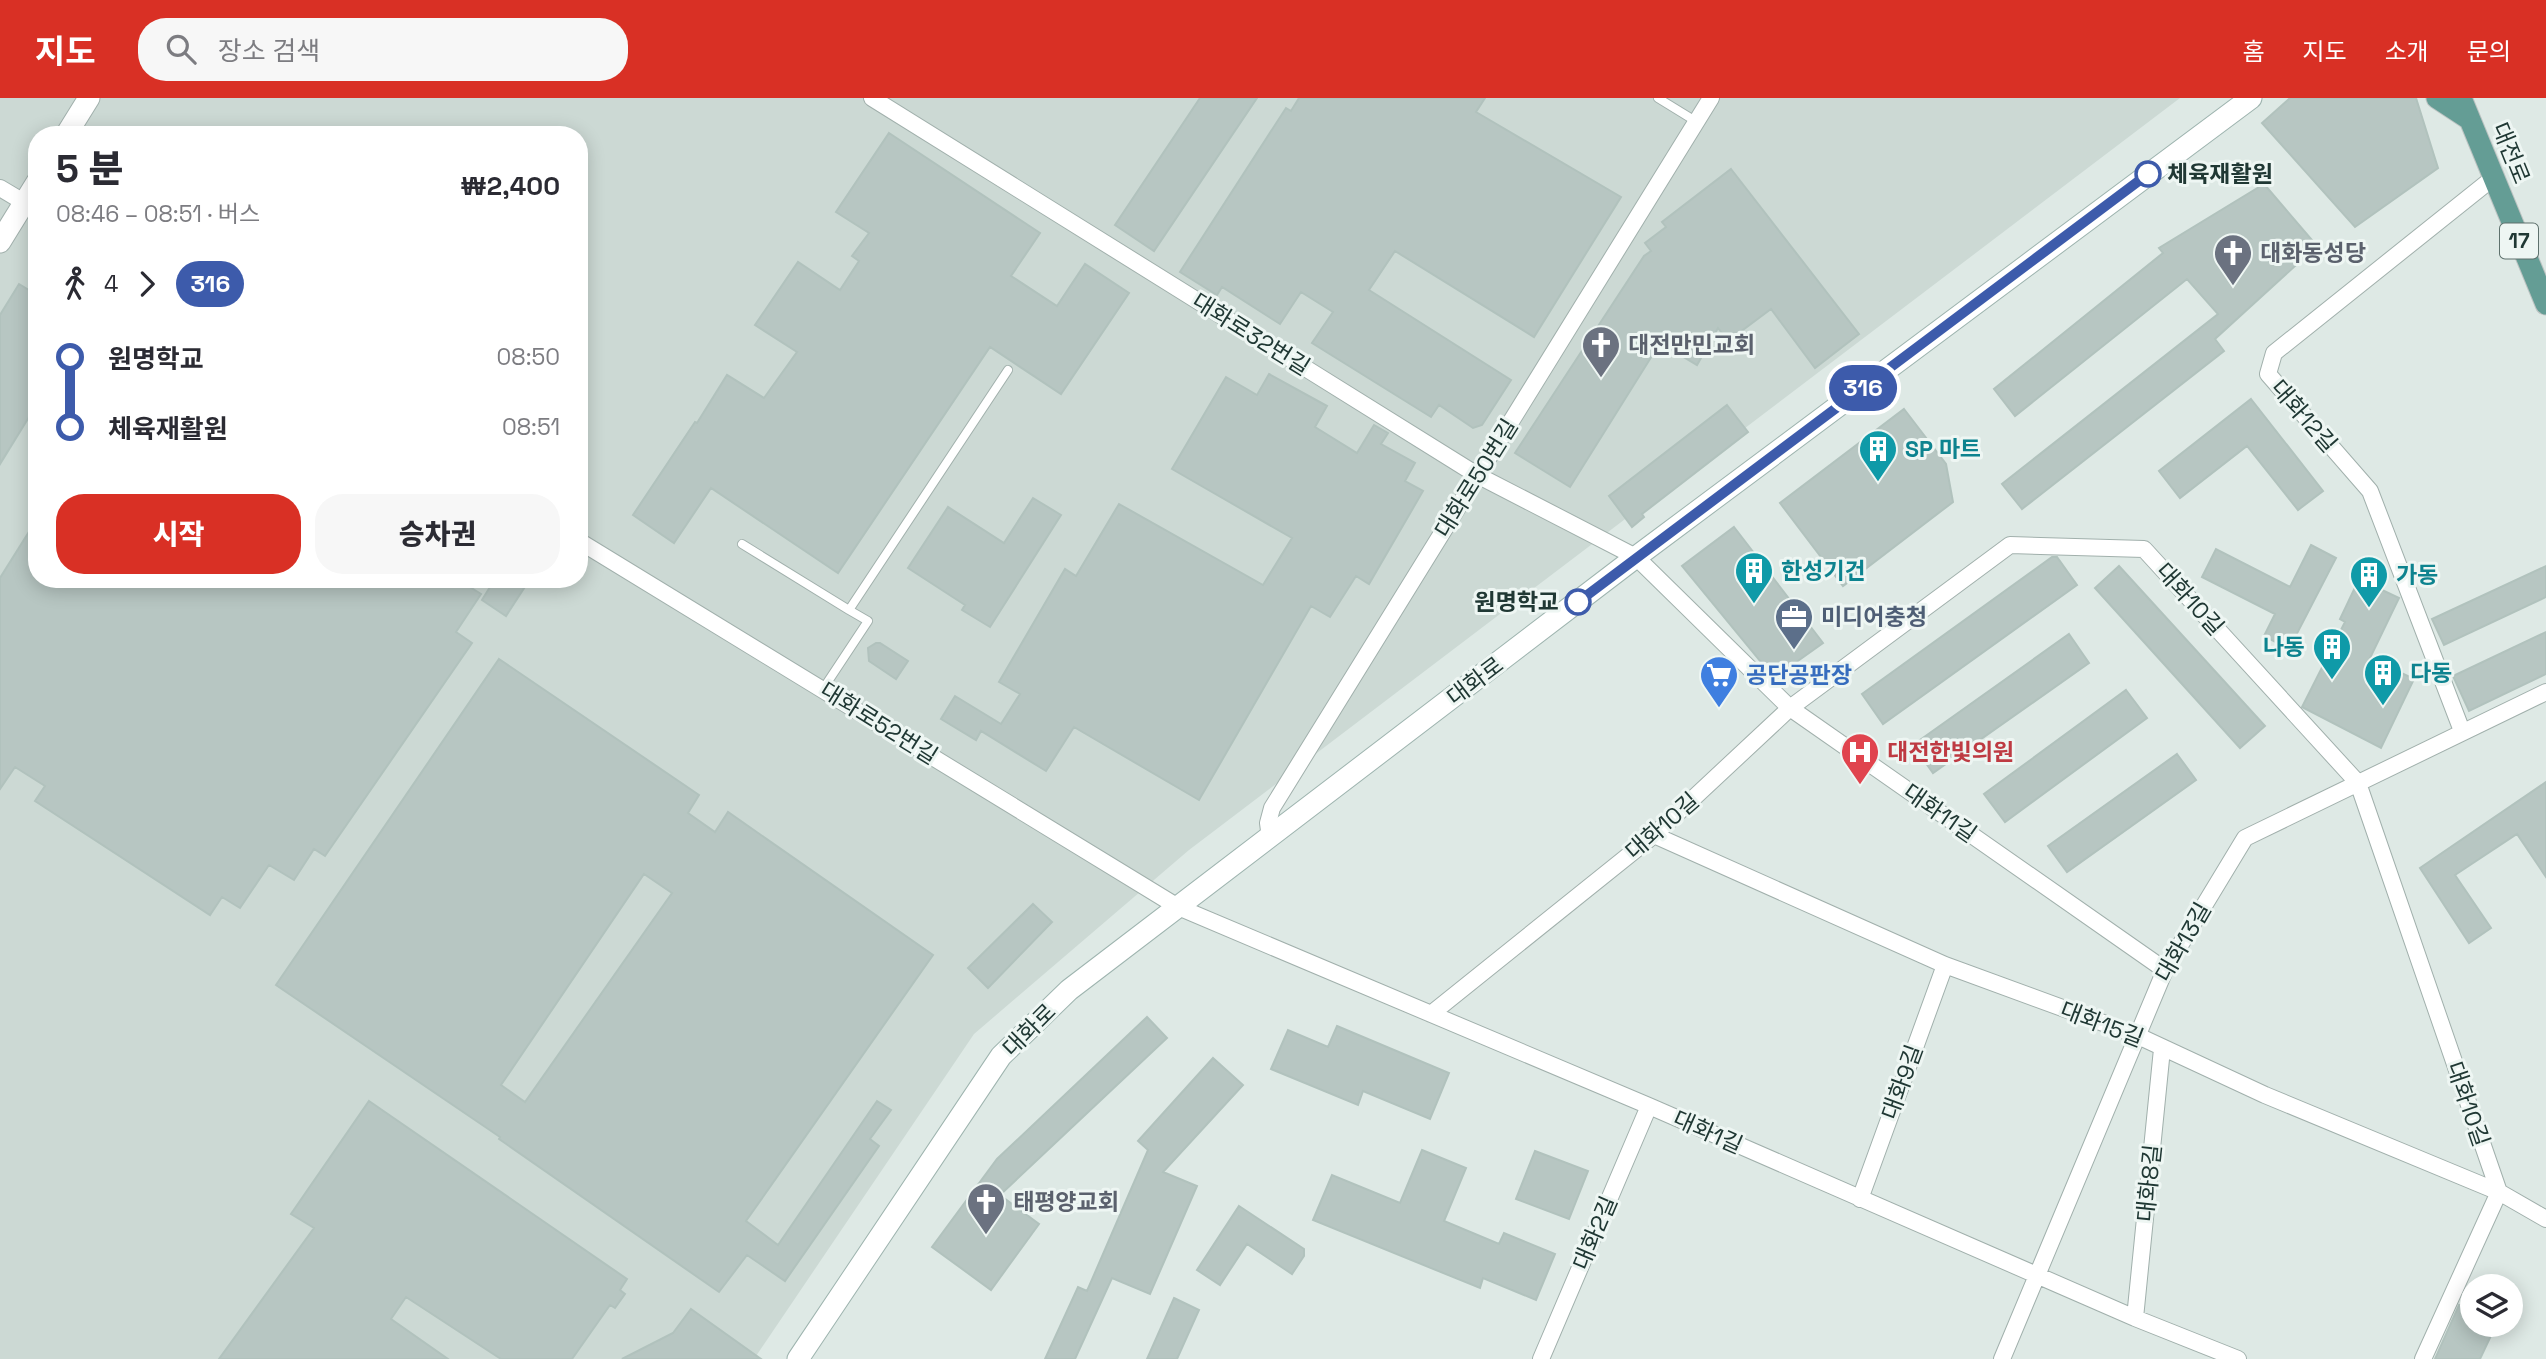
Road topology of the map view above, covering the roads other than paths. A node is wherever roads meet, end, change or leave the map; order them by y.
1 (89, 98) edge
2 (872, 98) edge
3 (1658, 98) edge
4 (1711, 98) edge
5 (2251, 98) edge
6 (2437, 98) edge
7 (2461, 98) edge
8 (2469, 119) junction
9 (1697, 122) junction
10 (72, 126) edge
11 (2493, 178) junction
12 (0, 188) edge
13 (28, 206) edge
14 (28, 209) edge
15 (0, 242) edge
16 (2546, 304) edge
17 (1008, 370) dead end
18 (1477, 475) junction
19 (741, 544) dead end
20 (588, 546) edge
21 (1636, 557) junction
22 (849, 610) junction
23 (823, 689) junction
24 (2546, 692) edge
25 (1790, 708) junction
26 (2462, 731) junction
27 (2358, 783) junction
28 (1654, 835) junction
29 (1270, 838) junction
30 (1178, 907) junction
31 (1945, 965) junction
32 (2165, 970) junction
33 (1431, 1014) junction
34 (2136, 1035) junction
35 (2162, 1049) junction
36 (1649, 1106) junction
37 (2499, 1192) junction
38 (1860, 1199) junction
39 (2546, 1219) edge
40 (2037, 1275) junction
41 (2135, 1318) junction
42 (799, 1359) edge
43 (1542, 1359) edge
44 (2002, 1359) edge
45 (2238, 1359) edge
46 (2423, 1359) edge

1 - 10 main road
2 - 18 street, 대화로32번길
3 - 9 lane
4 - 9 street, 대화로50번길
5 - 21 main road, 대화로
6 - 8 main road
7 - 8 main road, 대전로 / 17
8 - 11 main road, 대전로 / 17
9 - 18 street, 대화로50번길
11 - 16 main road, 대전로 / 17
11 - 26 street, 대화12길
12 - 13 street
14 - 15 main road
17 - 22 lane
18 - 21 street, 대화로32번길
18 - 29 street, 대화로50번길
19 - 22 lane
20 - 23 street, 대화로52번길
21 - 25 street, 대화11길
21 - 29 main road, 대화로
22 - 23 lane
23 - 30 street, 대화로52번길
24 - 26 street, 대화13길
25 - 27 street, 대화10길
25 - 28 street, 대화10길
25 - 32 street, 대화11길
26 - 27 street, 대화13길
27 - 32 street, 대화13길
27 - 37 street, 대화10길
28 - 31 street, 대화15길
28 - 33 street, 대화10길
29 - 30 main road, 대화로
30 - 33 street, 대화1길
30 - 42 main road, 대화로
31 - 34 street, 대화15길
31 - 38 street, 대화9길
32 - 34 street, 대화13길
33 - 36 street, 대화1길
34 - 35 street, 대화15길
34 - 40 street, 대화13길
35 - 37 street, 대화15길
35 - 41 street, 대화8길
36 - 38 street, 대화1길
36 - 43 street, 대화2길
37 - 39 street, 대화15길
37 - 46 street
38 - 40 street, 대화1길
40 - 41 street, 대화1길
40 - 44 street, 대화13길
41 - 45 street, 대화1길

